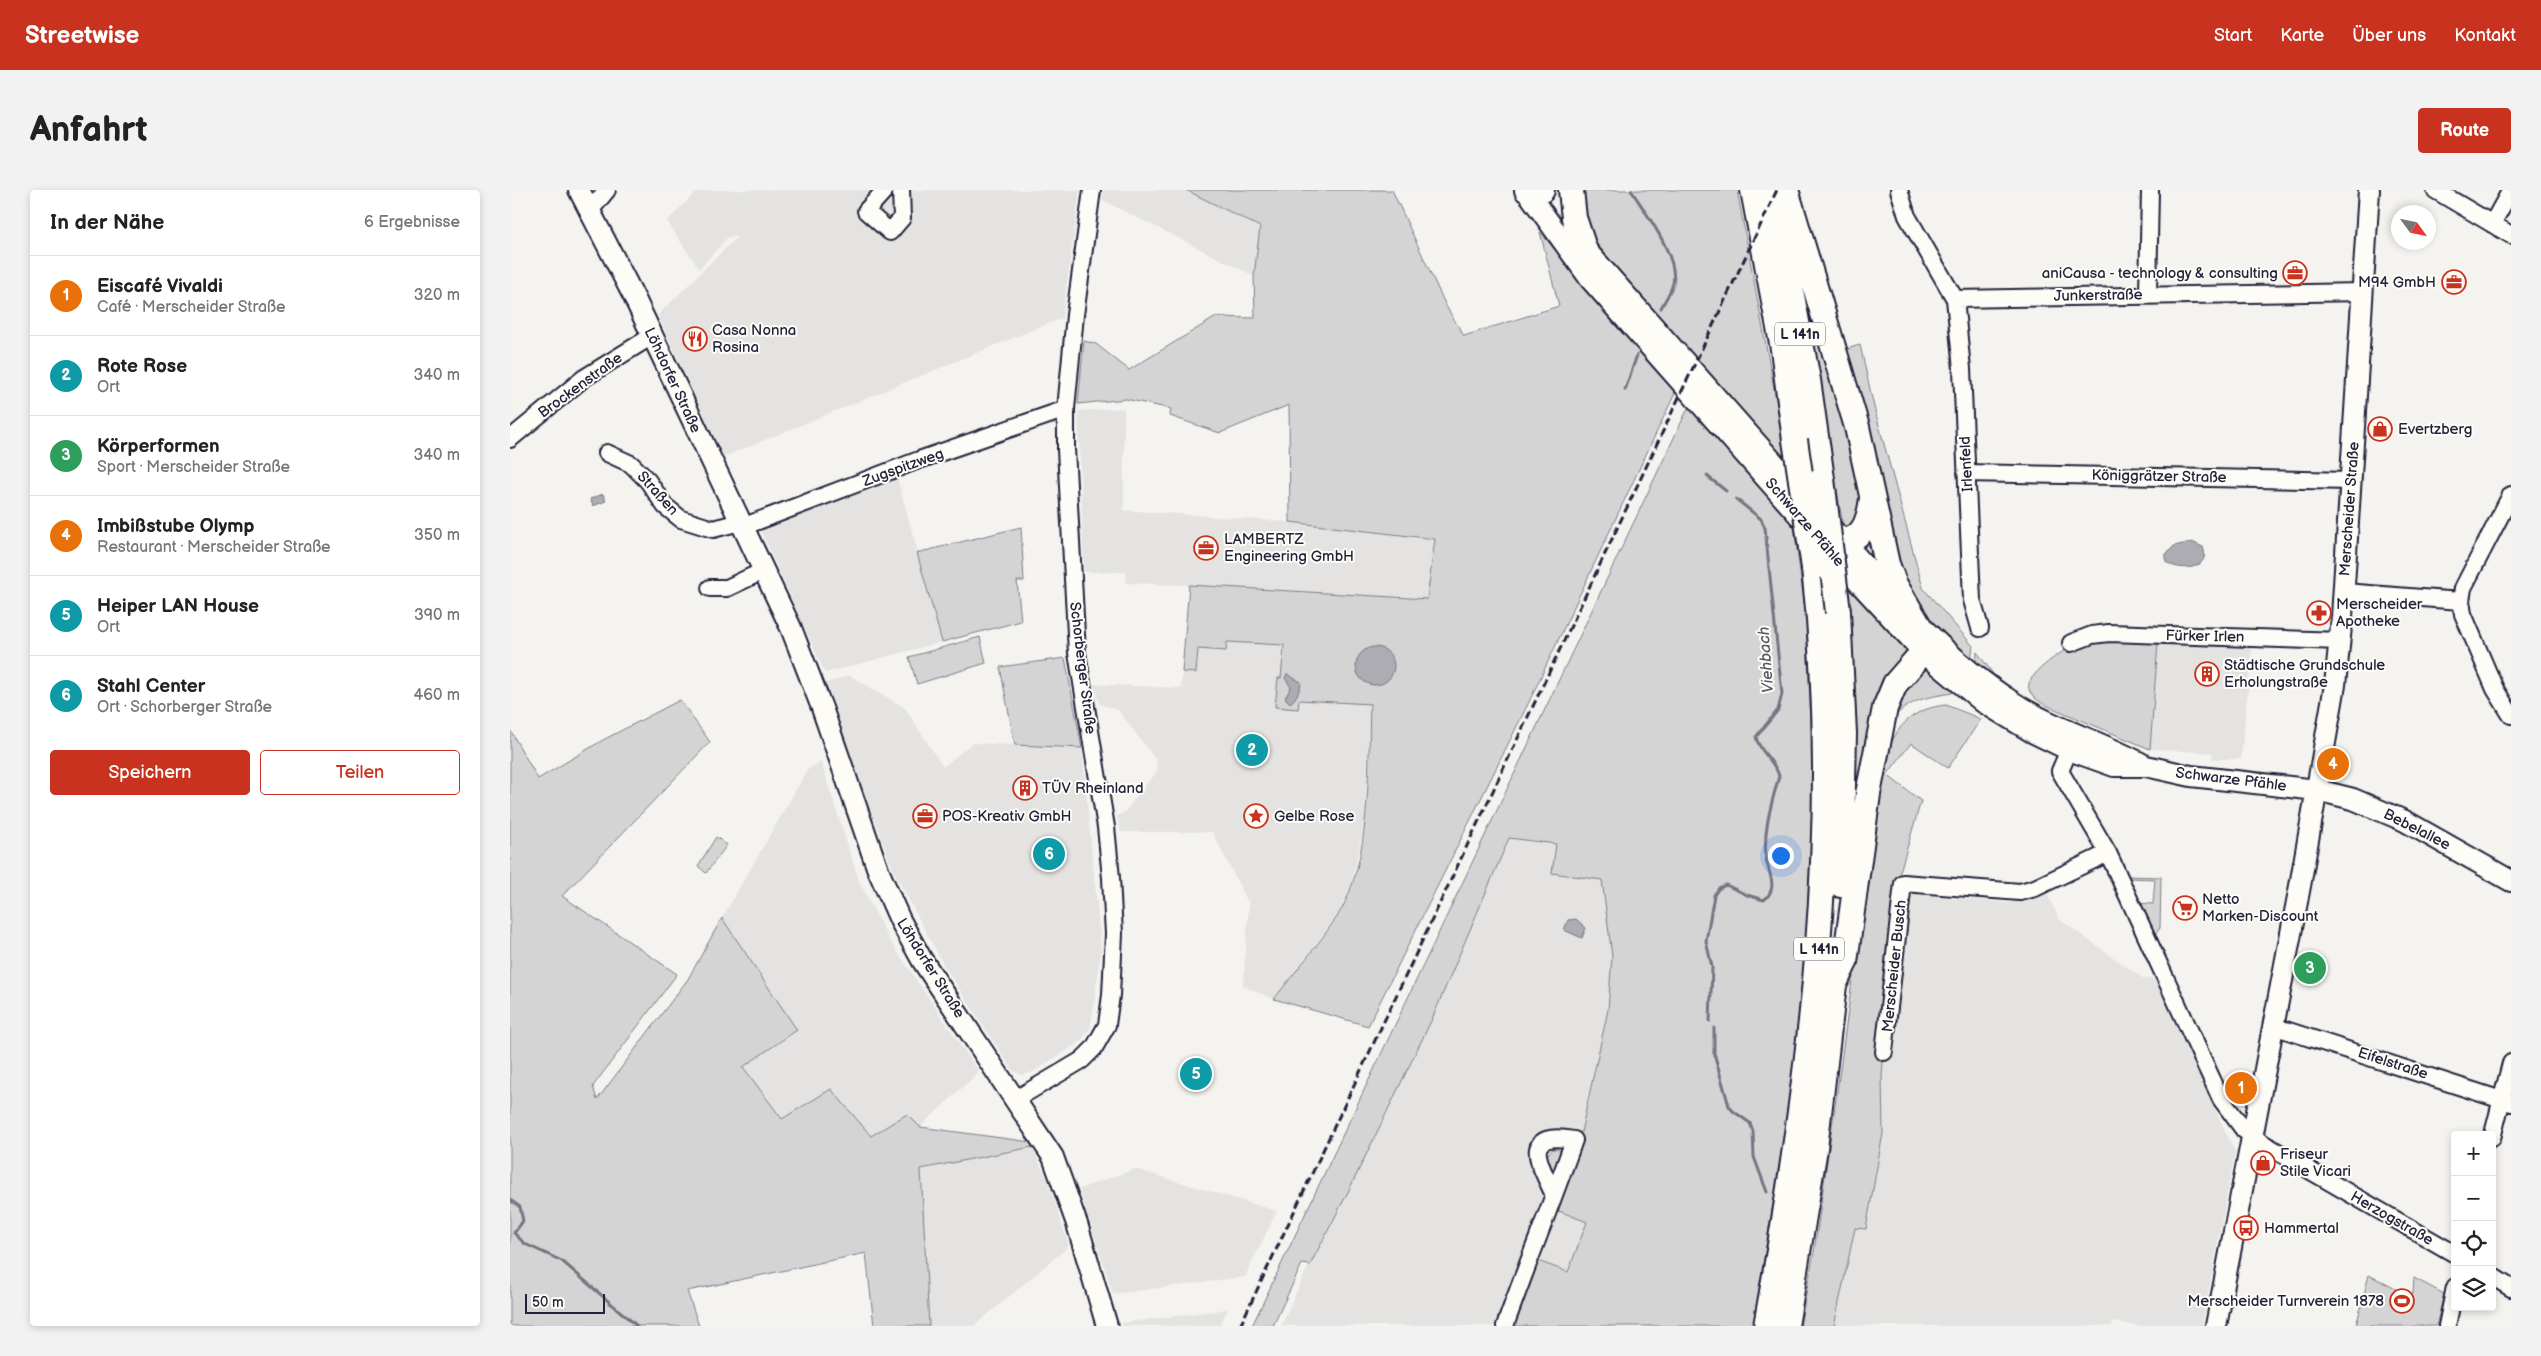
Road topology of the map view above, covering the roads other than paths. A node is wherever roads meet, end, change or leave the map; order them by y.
1 (579, 190) edge
2 (607, 190) edge
3 (885, 190) edge
4 (901, 190) edge
5 (1092, 190) edge
6 (1527, 190) edge
7 (1541, 190) edge
8 (1572, 190) edge
9 (1746, 190) edge
10 (1772, 190) edge
11 (1786, 190) edge
12 (1899, 190) edge
13 (2150, 190) edge
14 (2369, 190) edge
15 (2435, 190) edge
16 (2511, 190) edge
17 (1755, 201) edge
18 (590, 211) junction
19 (2492, 224) junction
20 (2511, 235) edge
21 (1585, 251) junction
22 (2363, 292) junction
23 (2148, 295) junction
24 (1955, 299) junction
25 (652, 336) junction
26 (1066, 409) junction
27 (511, 435) edge
28 (607, 453) dead end
29 (1966, 474) junction
30 (2351, 481) junction
31 (1873, 489) junction
32 (2511, 495) edge
33 (741, 525) junction
34 (1812, 529) junction
35 (1843, 541) junction
36 (763, 571) junction
37 (710, 588) dead end
38 (2344, 592) junction
39 (2461, 601) junction
40 (1914, 620) junction
41 (1980, 628) dead end
42 (2341, 642) junction
43 (2071, 643) dead end
44 (1924, 652) junction
45 (2511, 715) edge
46 (2069, 742) junction
47 (2317, 790) junction
48 (2108, 854) junction
49 (2511, 881) edge
50 (1835, 983) junction
51 (2273, 1026) junction
52 (1884, 1052) dead end
53 (2511, 1063) edge
54 (1016, 1099) junction
55 (2506, 1101) edge
56 (2495, 1131) edge
57 (2252, 1135) junction
58 (1554, 1195) dead end
59 (2451, 1252) edge
60 (2496, 1279) edge
61 (2511, 1288) edge
62 (2451, 1306) edge
63 (1106, 1326) edge
64 (1505, 1326) edge
65 (1766, 1326) edge
66 (1786, 1326) edge
67 (2216, 1326) edge
68 (2447, 1326) edge

1 - 18 main road, Löhdorfer Straße
2 - 18 street
3 - 4 street
5 - 26 street, Schorberger Straße
6 - 7 highway
6 - 34 main road, Schwarze Pfähle
7 - 21 main road, Schwarze Pfähle
8 - 21 highway
9 - 17 highway
10 - 50 highway, L 141n, bridge
11 - 31 highway
12 - 24 street
13 - 23 street
14 - 22 main road, Merscheider Straße
15 - 19 street
16 - 19 street
17 - 65 highway, L 141n, bridge
18 - 25 main road, Löhdorfer Straße
19 - 20 street
21 - 35 main road, Schwarze Pfähle
22 - 23 street, Junkerstraße
22 - 30 main road, Merscheider Straße
23 - 24 street, Junkerstraße
24 - 29 street, Irlenfeld
25 - 27 street, Brockenstraße
25 - 33 main road, Löhdorfer Straße
26 - 33 street, Zugspitzweg
26 - 54 street, Schorberger Straße
28 - 33 street, Straßen
29 - 30 street, Königgrätzer Straße
29 - 41 street, Irlenfeld
30 - 38 main road, Merscheider Straße
31 - 35 highway
31 - 40 highway
32 - 39 street
33 - 36 main road, Löhdorfer Straße
34 - 35 highway
34 - 44 main road, Schwarze Pfähle
35 - 40 main road, Schwarze Pfähle
36 - 37 street
36 - 54 main road, Löhdorfer Straße
38 - 39 street
38 - 42 main road, Merscheider Straße
39 - 45 street
40 - 44 highway
40 - 46 main road, Schwarze Pfähle
42 - 43 street, Fürker Irlen
42 - 47 main road, Merscheider Straße
44 - 46 main road, Schwarze Pfähle
44 - 50 highway
46 - 47 main road, Schwarze Pfähle
46 - 48 street
47 - 49 main road, Bebelallee
47 - 51 main road, Merscheider Straße
48 - 52 street, Merscheider Busch
48 - 57 street
50 - 66 highway, L 141n
51 - 55 street, Eifelstraße
51 - 57 main road, Merscheider Straße
53 - 55 street
54 - 63 main road, Löhdorfer Straße
55 - 56 street
57 - 59 street, Herzogstraße
57 - 67 main road, Merscheider Straße
58 - 64 street
60 - 61 street
62 - 68 street

